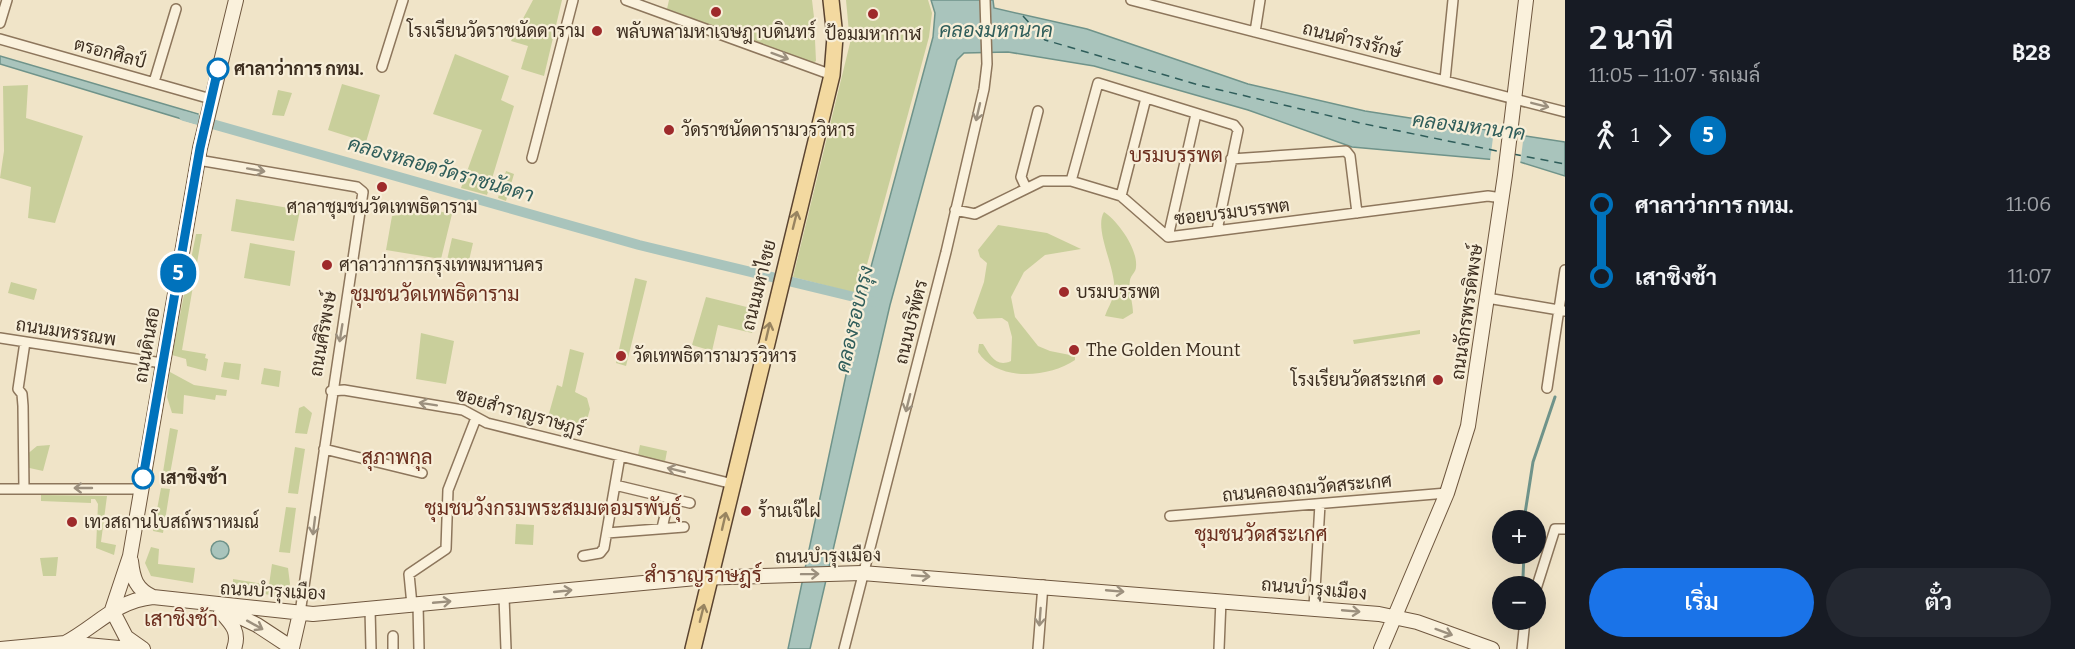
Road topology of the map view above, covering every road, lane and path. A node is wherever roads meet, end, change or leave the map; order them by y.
1 (8, 0) edge
2 (236, 0) edge
3 (403, 0) edge
4 (573, 0) edge
5 (626, 0) edge
6 (831, 0) edge
7 (985, 0) edge
8 (1260, 0) edge
9 (1453, 0) edge
10 (1526, 0) edge
11 (1137, 1) edge
12 (176, 9) dead end
13 (0, 23) edge
14 (1255, 32) junction
15 (0, 39) edge
16 (382, 67) dead end
17 (832, 75) junction
18 (1445, 80) junction
19 (154, 82) junction
20 (1146, 98) junction
21 (211, 99) junction
22 (1514, 99) junction
23 (1038, 111) dead end
24 (1565, 112) edge
25 (1196, 114) junction
26 (532, 158) dead end
27 (1231, 159) junction
28 (198, 160) junction
29 (1071, 181) junction
30 (1026, 188) junction
31 (1121, 196) junction
32 (1502, 198) junction
33 (956, 210) junction
34 (1357, 213) junction
35 (1217, 231) junction
36 (1168, 237) junction
37 (1565, 270) edge
38 (1487, 298) junction
39 (1562, 310) edge
40 (0, 338) edge
41 (25, 342) junction
42 (162, 363) junction
43 (1547, 388) dead end
44 (331, 391) junction
45 (476, 418) junction
46 (324, 449) junction
47 (620, 456) junction
48 (422, 473) dead end
49 (733, 484) junction
50 (615, 485) junction
51 (0, 489) edge
52 (24, 489) junction
53 (141, 489) junction
54 (1447, 493) junction
55 (669, 498) junction
56 (690, 503) dead end
57 (1320, 504) junction
58 (1170, 516) dead end
59 (684, 527) dead end
60 (662, 528) junction
61 (1565, 529) edge
62 (607, 533) junction
63 (130, 556) junction
64 (583, 556) dead end
65 (862, 573) junction
66 (1540, 576) edge
67 (711, 578) junction
68 (1043, 585) junction
69 (153, 597) junction
70 (504, 597) junction
71 (1221, 600) junction
72 (415, 605) junction
73 (215, 606) junction
74 (1314, 608) junction
75 (370, 609) junction
76 (112, 610) junction
77 (300, 613) junction
78 (1396, 616) junction
79 (1524, 630) edge
80 (393, 636) dead end
81 (57, 645) edge
82 (0, 648) edge
83 (130, 649) edge
84 (143, 649) edge
85 (234, 649) edge
86 (291, 649) edge
87 (371, 649) edge
88 (393, 649) edge
89 (419, 649) edge
90 (506, 649) edge
91 (693, 649) edge
92 (844, 649) edge
93 (1038, 649) edge
94 (1219, 649) edge
95 (1381, 649) edge
96 (1492, 649) edge
97 (1522, 649) edge

1 - 13 street
2 - 21 main road, ถนนดินสอ
3 - 16 street
4 - 26 street
5 -> 17 street
6 - 17 main road, ถนนมหาไชย
7 -> 33 street, ถนนบริพัตร
8 - 14 street
9 - 18 street
10 - 22 main road, ถนนจักรพรรดิพงษ์
11 - 14 street, ถนนดำรงรักษ์
12 - 19 street
14 - 18 street, ถนนดำรงรักษ์
15 - 19 street, ตรอกศิลป์
49 -> 17 main road, ถนนมหาไชย
18 - 22 street, ถนนดำรงรักษ์
19 - 21 street, ตรอกศิลป์
20 - 25 street
20 - 29 street
20 - 31 street
21 - 28 main road, ถนนดินสอ
22 -> 24 street, ถนนดำรงรักษ์
22 - 32 main road, ถนนจักรพรรดิพงษ์
23 - 30 street
25 - 27 street
25 - 36 street
27 - 34 street
27 - 35 street
28 - 42 main road, ถนนดินสอ
28 -> 44 street, ถนนศิริพงษ์
29 - 30 street, ซอยบรมบรรพต
29 - 31 street, ซอยบรมบรรพต
30 - 33 street, ซอยบรมบรรพต
31 - 36 street, ซอยบรมบรรพต
32 - 34 street, ซอยบรมบรรพต
32 - 38 main road, ถนนจักรพรรดิพงษ์
33 -> 65 street, ถนนบริพัตร
34 - 35 street, ซอยบรมบรรพต
35 - 36 street, ซอยบรมบรรพต
37 - 39 street
38 - 39 street
38 - 54 main road, ถนนจักรพรรดิพงษ์
39 - 43 street
40 - 41 street, ถนนมหรรณพ
41 - 42 street, ถนนมหรรณพ
41 - 52 street
42 - 53 main road, ถนนดินสอ
45 -> 44 street, ซอยสำราญราษฎร์
44 - 46 street, ถนนศิริพงษ์
45 - 47 street, ซอยสำราญราษฎร์
45 - 72 street
46 - 48 street
46 -> 77 street, ถนนศิริพงษ์
49 -> 47 street, ซอยสำราญราษฎร์
47 - 50 street
67 -> 49 main road, ถนนมหาไชย
50 - 55 street
50 - 62 street
51 - 52 street
53 -> 52 street
53 - 63 main road, ถนนดินสอ
54 - 57 street, ถนนคลองถมวัดสระเกศ
54 - 78 main road, ถนนจักรพรรดิพงษ์
55 - 56 street
55 - 60 street
57 - 58 street, ถนนคลองถมวัดสระเกศ
57 - 74 street
59 - 60 street
60 - 62 street
61 - 66 street
62 - 64 street
63 - 69 main road, ถนนดินสอ
63 - 76 main road, ถนนดินสอ
67 -> 65 main road, ถนนบำรุงเมือง
65 -> 68 main road, ถนนบำรุงเมือง
65 - 92 street, ถนนบริพัตร
70 -> 67 main road, ถนนบำรุงเมือง
91 -> 67 main road, ถนนมหาไชย
68 -> 71 main road, ถนนบำรุงเมือง
68 -> 93 street
69 - 73 main road, ถนนบำรุงเมือง
69 - 76 main road, ถนนบำรุงเมือง
72 -> 70 main road, ถนนบำรุงเมือง
70 - 90 street
71 - 74 main road, ถนนบำรุงเมือง
71 - 94 street
72 - 75 main road, ถนนบำรุงเมือง
72 - 89 street
73 - 77 main road, ถนนบำรุงเมือง
73 - 85 main road
73 -> 86 main road
74 -> 78 main road, ถนนบำรุงเมือง
75 - 77 main road, ถนนบำรุงเมือง
75 - 87 street
76 - 81 main road, ถนนบำรุงเมือง
76 - 84 main road
77 - 86 main road, ถนนศิริพงษ์
78 - 95 main road, ถนนจักรพรรดิพงษ์
78 -> 96 main road, ถนนบำรุงเมือง
79 - 97 street
80 - 88 street
81 - 82 main road, ถนนบำรุงเมือง
81 - 83 main road, ถนนบำรุงเมือง

